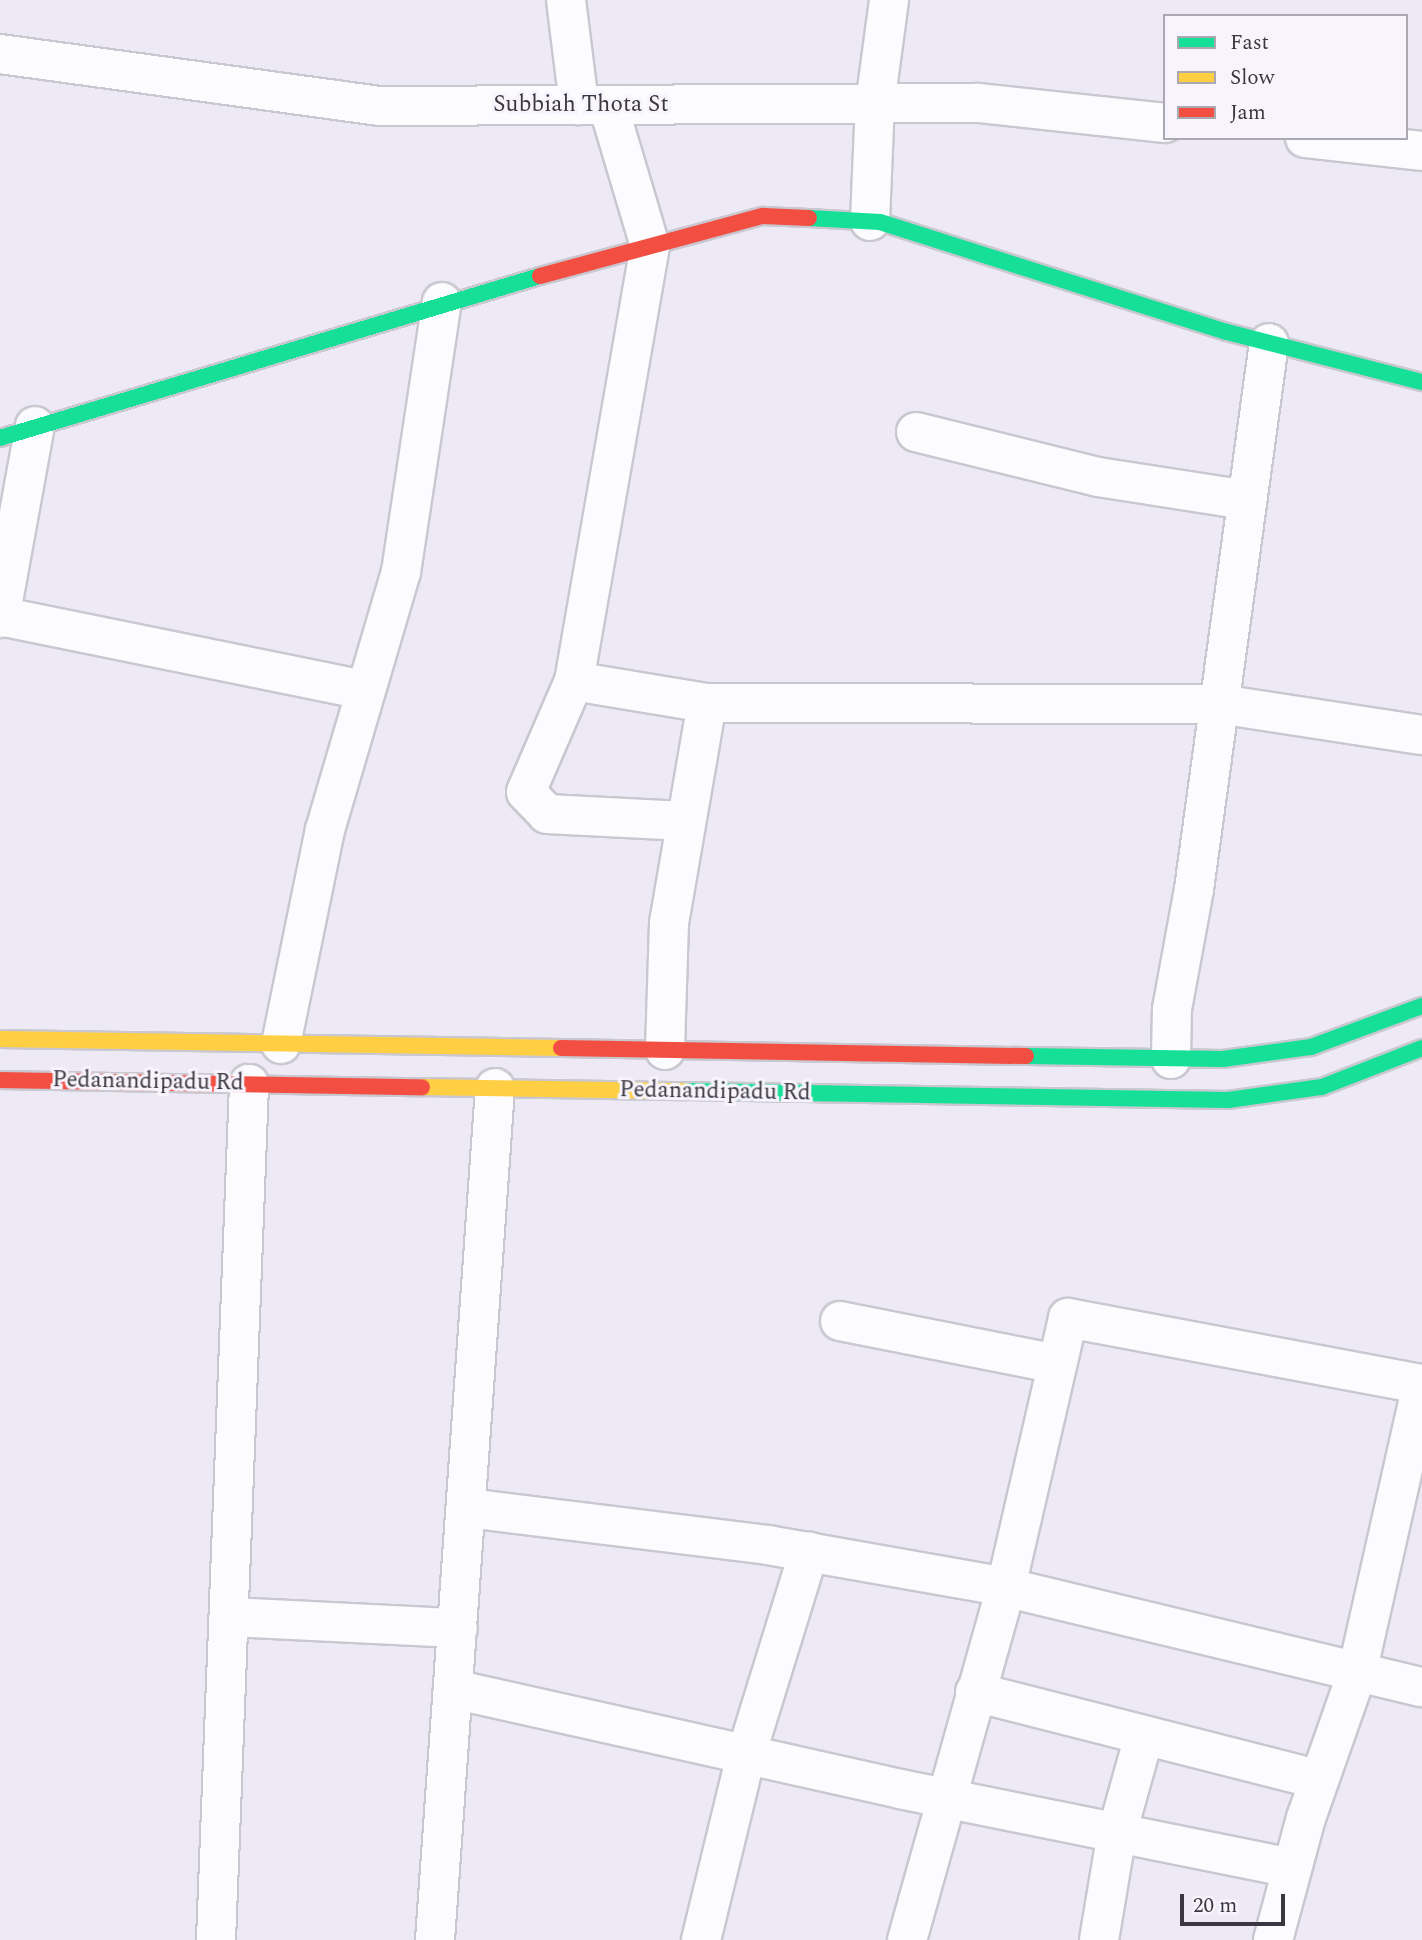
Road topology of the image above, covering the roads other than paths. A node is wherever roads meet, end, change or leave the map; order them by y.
1 (566, 0) edge
2 (889, 0) edge
3 (0, 54) edge
4 (875, 104) junction
5 (594, 105) junction
6 (1163, 123) edge
7 (1323, 140) edge
8 (1422, 151) edge
9 (870, 222) junction
10 (650, 246) junction
11 (442, 302) junction
12 (1269, 343) junction
13 (1422, 382) edge
14 (17, 432) edge
15 (916, 432) dead end
16 (1247, 500) junction
17 (0, 617) edge
18 (574, 681) junction
19 (365, 690) junction
20 (707, 703) junction
21 (1219, 704) junction
22 (1422, 735) edge
23 (685, 821) junction
24 (1422, 1006) edge
25 (0, 1039) edge
26 (281, 1044) junction
27 (1422, 1048) edge
28 (665, 1050) junction
29 (1171, 1059) junction
30 (0, 1080) edge
31 (249, 1084) junction
32 (495, 1088) junction
33 (840, 1321) dead end
34 (1057, 1364) junction
35 (1422, 1384) edge
36 (467, 1508) junction
37 (808, 1552) junction
38 (1006, 1587) junction
39 (229, 1617) junction
40 (458, 1628) junction
41 (1357, 1673) junction
42 (1422, 1687) edge
43 (453, 1689) junction
44 (975, 1692) junction
45 (1144, 1736) junction
46 (746, 1755) junction
47 (1319, 1780) junction
48 (944, 1798) junction
49 (1117, 1833) junction
50 (1292, 1868) junction
51 (216, 1940) edge
52 (435, 1940) edge
53 (701, 1940) edge
54 (907, 1940) edge
55 (1099, 1940) edge
56 (1273, 1940) edge

1 - 5 street
2 - 4 street
3 - 5 street, Subbiah Thota St
4 - 5 street, Subbiah Thota St
4 - 6 street, Subbiah Thota St
4 - 9 street
5 - 10 street
7 - 8 street
9 - 10 main road
9 - 12 main road
10 - 11 main road
10 - 18 street
11 - 14 main road
11 - 19 street
12 - 13 main road
12 - 16 street
14 - 17 street
15 - 16 street
16 - 21 street
17 - 19 street
18 - 20 street
18 - 23 street
19 - 26 street
20 - 21 street
20 - 23 street
21 - 22 street
21 - 29 street
23 - 28 street
24 - 29 main road, Pedanandipadu Rd
25 - 26 main road, Pedanandipadu Rd
26 - 28 main road, Pedanandipadu Rd
27 - 32 main road, Pedanandipadu Rd
28 - 29 main road, Pedanandipadu Rd
30 - 31 main road, Pedanandipadu Rd
31 - 32 main road, Pedanandipadu Rd
31 - 39 street
32 - 36 street
33 - 34 street
34 - 35 street
34 - 38 street
35 - 41 street
36 - 37 street
36 - 40 street
37 - 38 street
37 - 46 street
38 - 41 street
38 - 44 street
39 - 40 street
39 - 51 street
40 - 43 street
41 - 42 street
41 - 47 street
43 - 46 street
43 - 52 street
44 - 45 street
44 - 48 street
45 - 47 street
45 - 49 street
46 - 48 street
46 - 53 street
47 - 50 street
48 - 49 street
48 - 54 street
49 - 50 street
49 - 55 street
50 - 56 street

